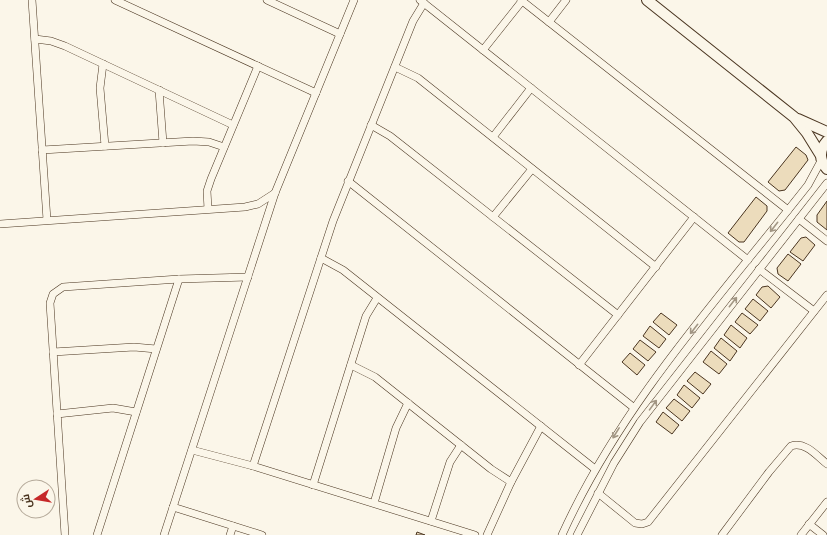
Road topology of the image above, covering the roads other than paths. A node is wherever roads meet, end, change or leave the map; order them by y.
1 (32, 0) edge
2 (115, 0) edge
3 (267, 0) edge
4 (354, 0) edge
5 (522, 0) edge
6 (566, 0) edge
7 (647, 0) edge
8 (422, 2) edge
9 (281, 3) edge
10 (549, 22) junction
11 (340, 34) junction
12 (35, 39) junction
13 (483, 50) junction
14 (103, 64) junction
15 (258, 66) junction
16 (395, 67) junction
17 (531, 88) junction
18 (159, 90) junction
19 (316, 93) junction
20 (794, 117) junction
21 (233, 124) junction
22 (371, 125) junction
23 (827, 132) edge
24 (493, 137) junction
25 (827, 141) edge
26 (163, 143) junction
27 (105, 146) junction
28 (224, 147) junction
29 (42, 150) junction
30 (823, 161) edge
31 (532, 169) junction
32 (348, 181) junction
33 (827, 183) edge
34 (275, 193) junction
35 (801, 194) junction
36 (812, 202) junction
37 (208, 209) junction
38 (788, 210) junction
39 (493, 217) junction
40 (694, 217) junction
41 (799, 219) junction
42 (47, 220) junction
43 (0, 224) edge
44 (827, 241) edge
45 (321, 258) junction
46 (748, 260) junction
47 (656, 267) junction
48 (759, 268) junction
49 (248, 277) junction
50 (179, 279) junction
51 (827, 295) edge
52 (377, 298) junction
53 (814, 311) junction
54 (618, 315) junction
55 (156, 349) junction
56 (53, 352) junction
57 (351, 365) junction
58 (579, 365) junction
59 (408, 402) junction
60 (633, 407) junction
61 (136, 412) junction
62 (57, 414) junction
63 (541, 426) junction
64 (461, 445) junction
65 (192, 450) junction
66 (827, 464) edge
67 (254, 466) junction
68 (595, 469) junction
69 (511, 482) junction
70 (314, 485) junction
71 (598, 493) junction
72 (827, 502) edge
73 (374, 504) junction
74 (173, 507) junction
75 (568, 520) junction
76 (431, 521) junction
77 (810, 524) junction
78 (233, 526) junction
79 (580, 527) junction
80 (65, 535) edge
81 (97, 535) edge
82 (164, 535) edge
83 (230, 535) edge
84 (262, 535) edge
85 (475, 535) edge
86 (487, 535) edge
87 (562, 535) edge
88 (577, 535) edge
89 (722, 535) edge
90 (801, 535) edge
91 (823, 535) edge

1 - 12 street
2 - 15 street
3 - 9 street
4 - 11 street
5 - 10 street
5 - 13 street
6 - 10 street
7 - 20 street
8 - 13 street
8 - 16 street
9 - 11 street
10 - 38 street
11 - 19 street
12 - 14 street
12 - 29 street
13 - 17 street
14 - 18 street
14 - 27 street
15 - 19 street
15 - 21 street
16 - 22 street
16 - 24 street
17 - 24 street
17 - 40 street
18 - 21 street
18 - 26 street
19 - 34 street
20 - 23 street
20 - 30 street
21 - 28 street
22 - 32 street
22 - 39 street
24 - 31 street
25 - 30 street
26 - 27 street
26 - 28 street
27 - 29 street
28 - 37 street
29 - 42 street
30 - 35 street
31 - 39 street
31 - 47 street
32 - 45 street
32 - 58 street
33 - 36 street
34 - 37 street
34 - 49 street
35 - 36 street
35 - 38 street
36 - 41 street
37 - 42 street
38 -> 46 street
39 - 54 street
40 - 46 street
40 - 47 street
41 - 44 street
41 - 48 street
42 - 43 street
45 - 52 street
45 - 67 street
46 -> 60 street
47 - 54 street
48 - 53 street
71 -> 48 street
49 - 50 street
49 - 65 street
50 - 55 street
50 - 56 street
51 - 53 street
52 - 57 street
52 - 63 street
53 - 71 street
54 - 58 street
55 - 56 street
55 - 61 street
56 - 62 street
57 - 59 street
57 - 70 street
58 - 60 street
59 - 64 street
59 - 73 street
60 -> 68 street
61 - 62 street
61 - 81 street
62 - 80 street
63 - 68 street
63 - 69 street
64 - 69 street
64 - 76 street
65 - 67 street
65 - 74 street
66 - 89 street
67 - 70 street
68 - 75 street
69 - 86 street
70 - 73 street
71 - 79 street
72 - 77 street
73 - 76 street
74 - 78 street
74 - 82 street
75 - 79 street
75 - 87 street
76 - 85 street
77 - 90 street
77 - 91 street
78 - 83 street
78 - 84 street
79 - 88 street

